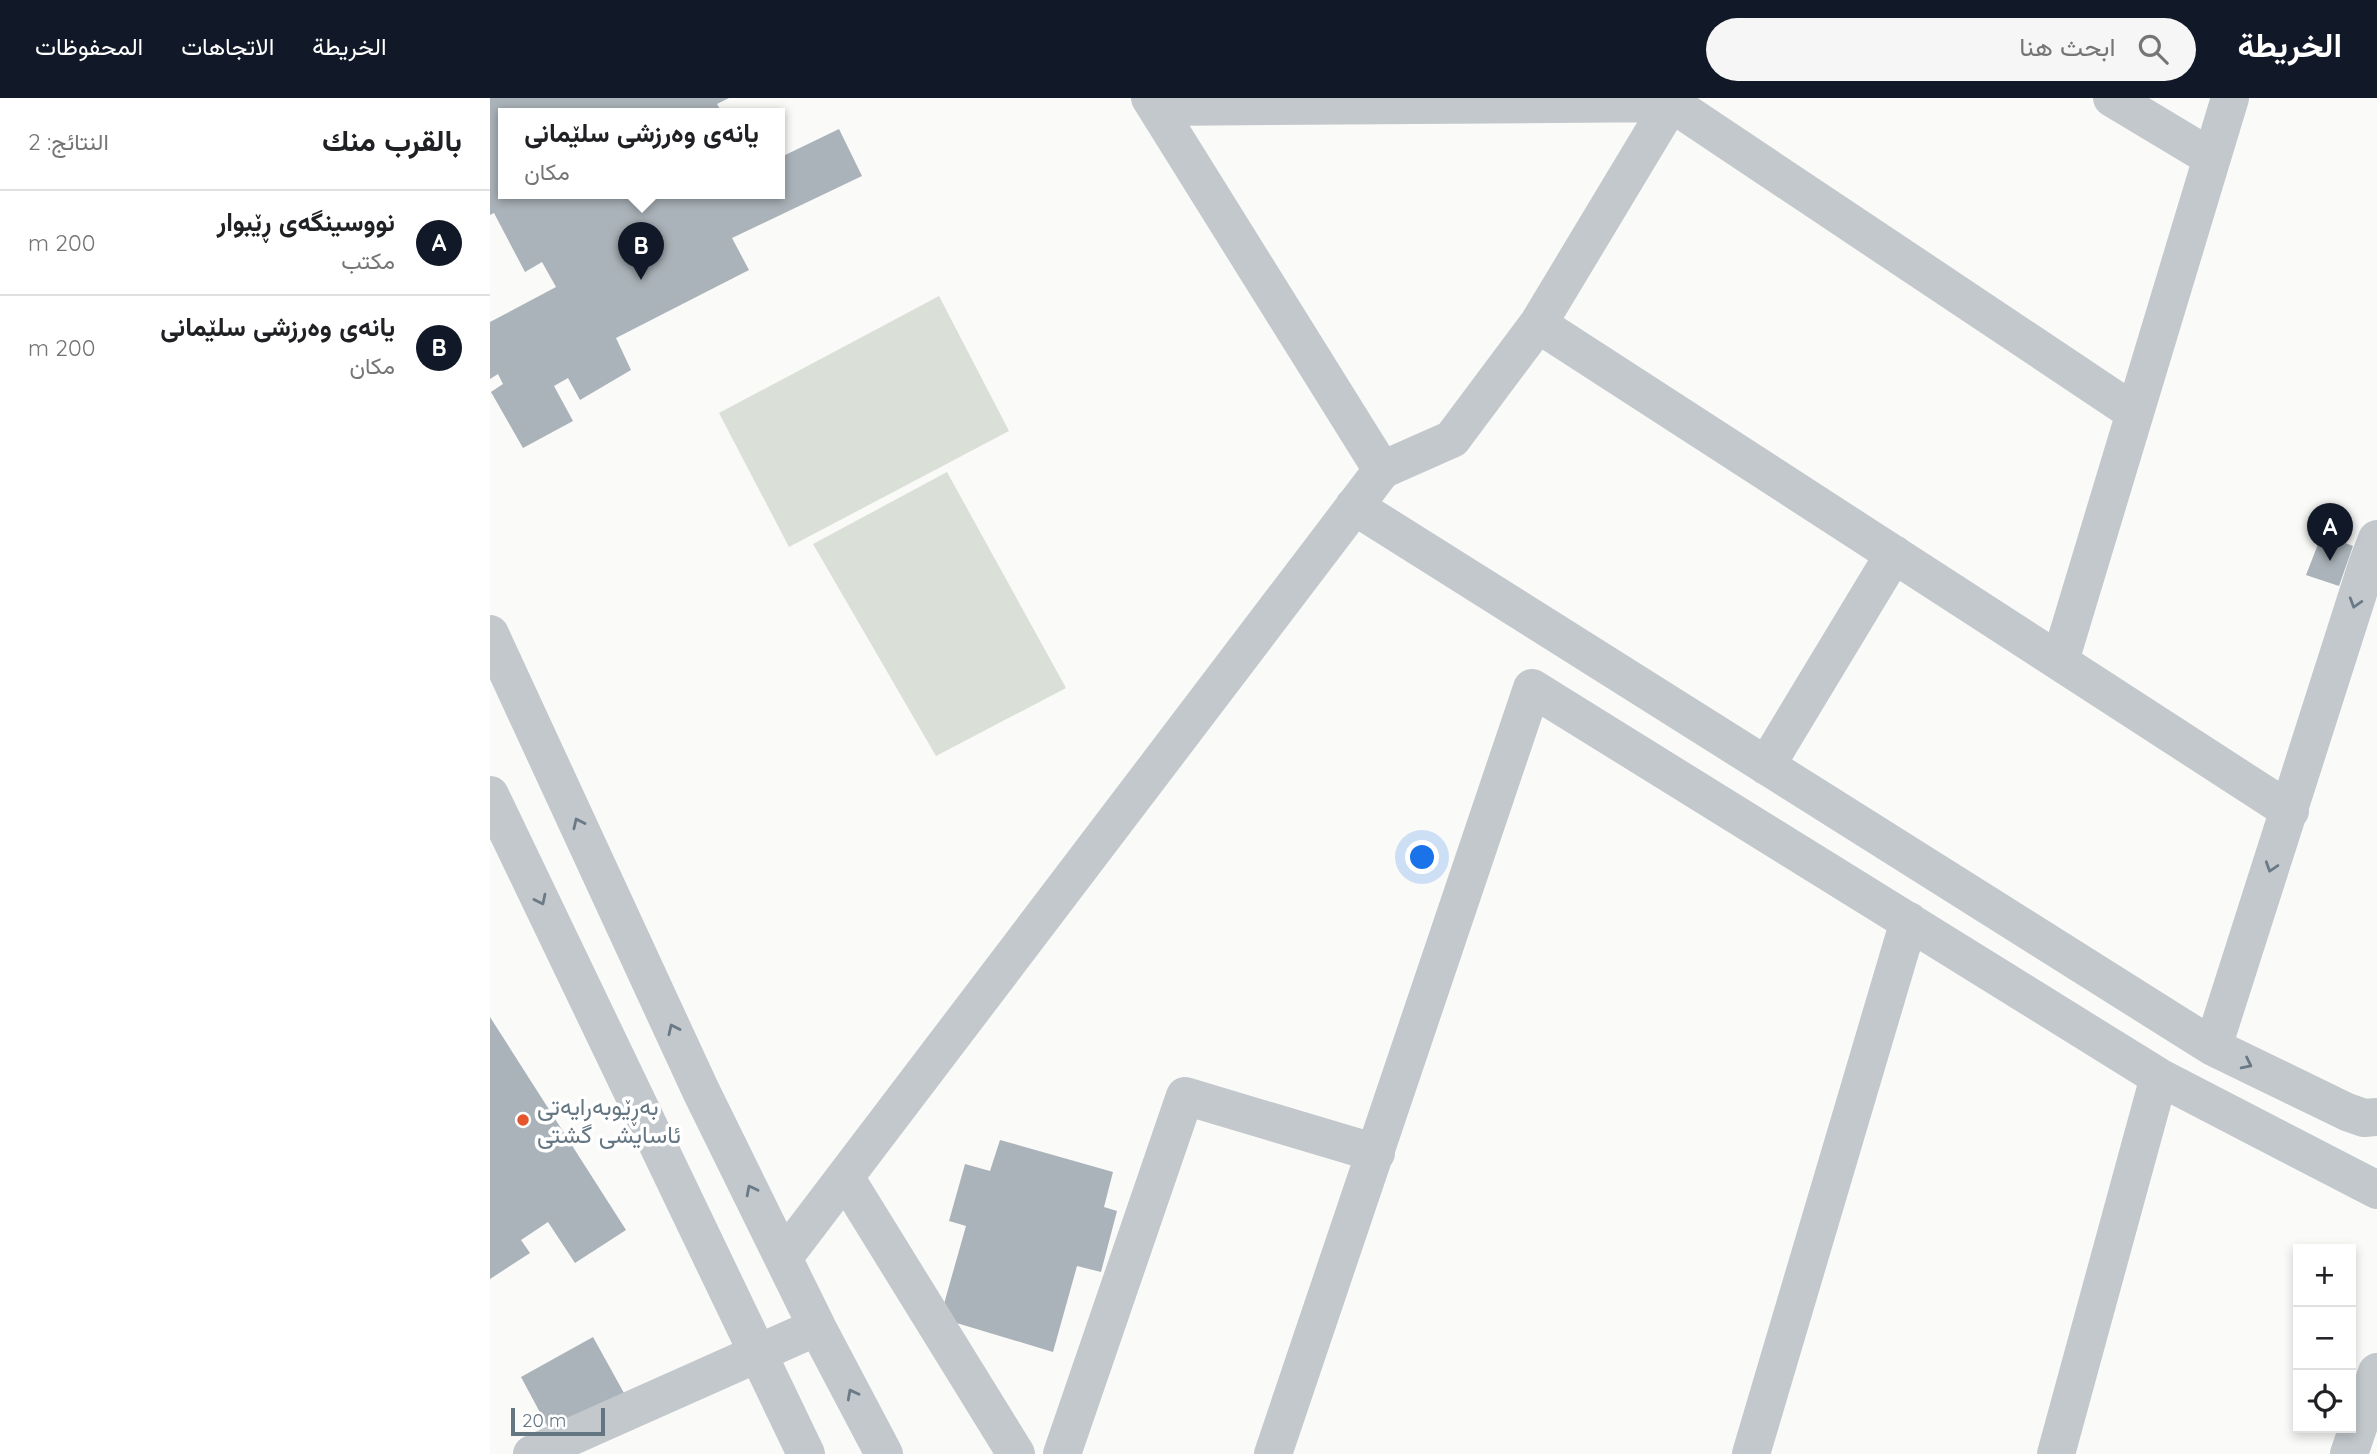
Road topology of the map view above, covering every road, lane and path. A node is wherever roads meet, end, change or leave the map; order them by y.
1 (2112, 98) edge
2 (2230, 98) edge
3 (1673, 100) edge
4 (1153, 103) edge
5 (2212, 158) junction
6 (1538, 324) junction
7 (2135, 414) junction
8 (1382, 470) junction
9 (1354, 506) junction
10 (2377, 539) edge
11 (1894, 554) junction
12 (490, 634) edge
13 (2060, 661) junction
14 (1766, 766) junction
15 (490, 794) edge
16 (2290, 811) junction
17 (1909, 921) junction
18 (2213, 1047) junction
19 (2159, 1077) junction
20 (2377, 1117) edge
21 (1376, 1153) junction
22 (845, 1177) junction
23 (2377, 1190) edge
24 (784, 1257) junction
25 (817, 1326) junction
26 (759, 1353) junction
27 (2377, 1373) edge
28 (532, 1454) edge
29 (806, 1454) edge
30 (884, 1454) edge
31 (1016, 1454) edge
32 (1062, 1454) edge
33 (1273, 1454) edge
34 (1751, 1454) edge
35 (2056, 1454) edge
36 (2349, 1454) edge

1 - 5 street
2 - 5 street
3 - 4 street
3 - 6 street
3 - 7 street
4 - 8 street
5 - 7 street
6 - 8 street
6 - 11 street
7 - 13 street
8 - 9 street
9 - 14 street
9 - 22 street
10 -> 16 street
11 - 13 street
11 - 14 street
24 -> 12 street
13 - 16 street
14 - 18 street
15 -> 26 street
16 -> 18 street
17 - 19 street
17 - 21 street
17 - 34 street
18 -> 20 street
19 - 23 street
19 - 35 street
21 - 32 street
21 - 33 street
22 - 24 street
22 - 31 street
24 - 25 street
25 - 26 street
30 -> 25 street
26 - 28 street
26 - 29 street
27 - 36 street

